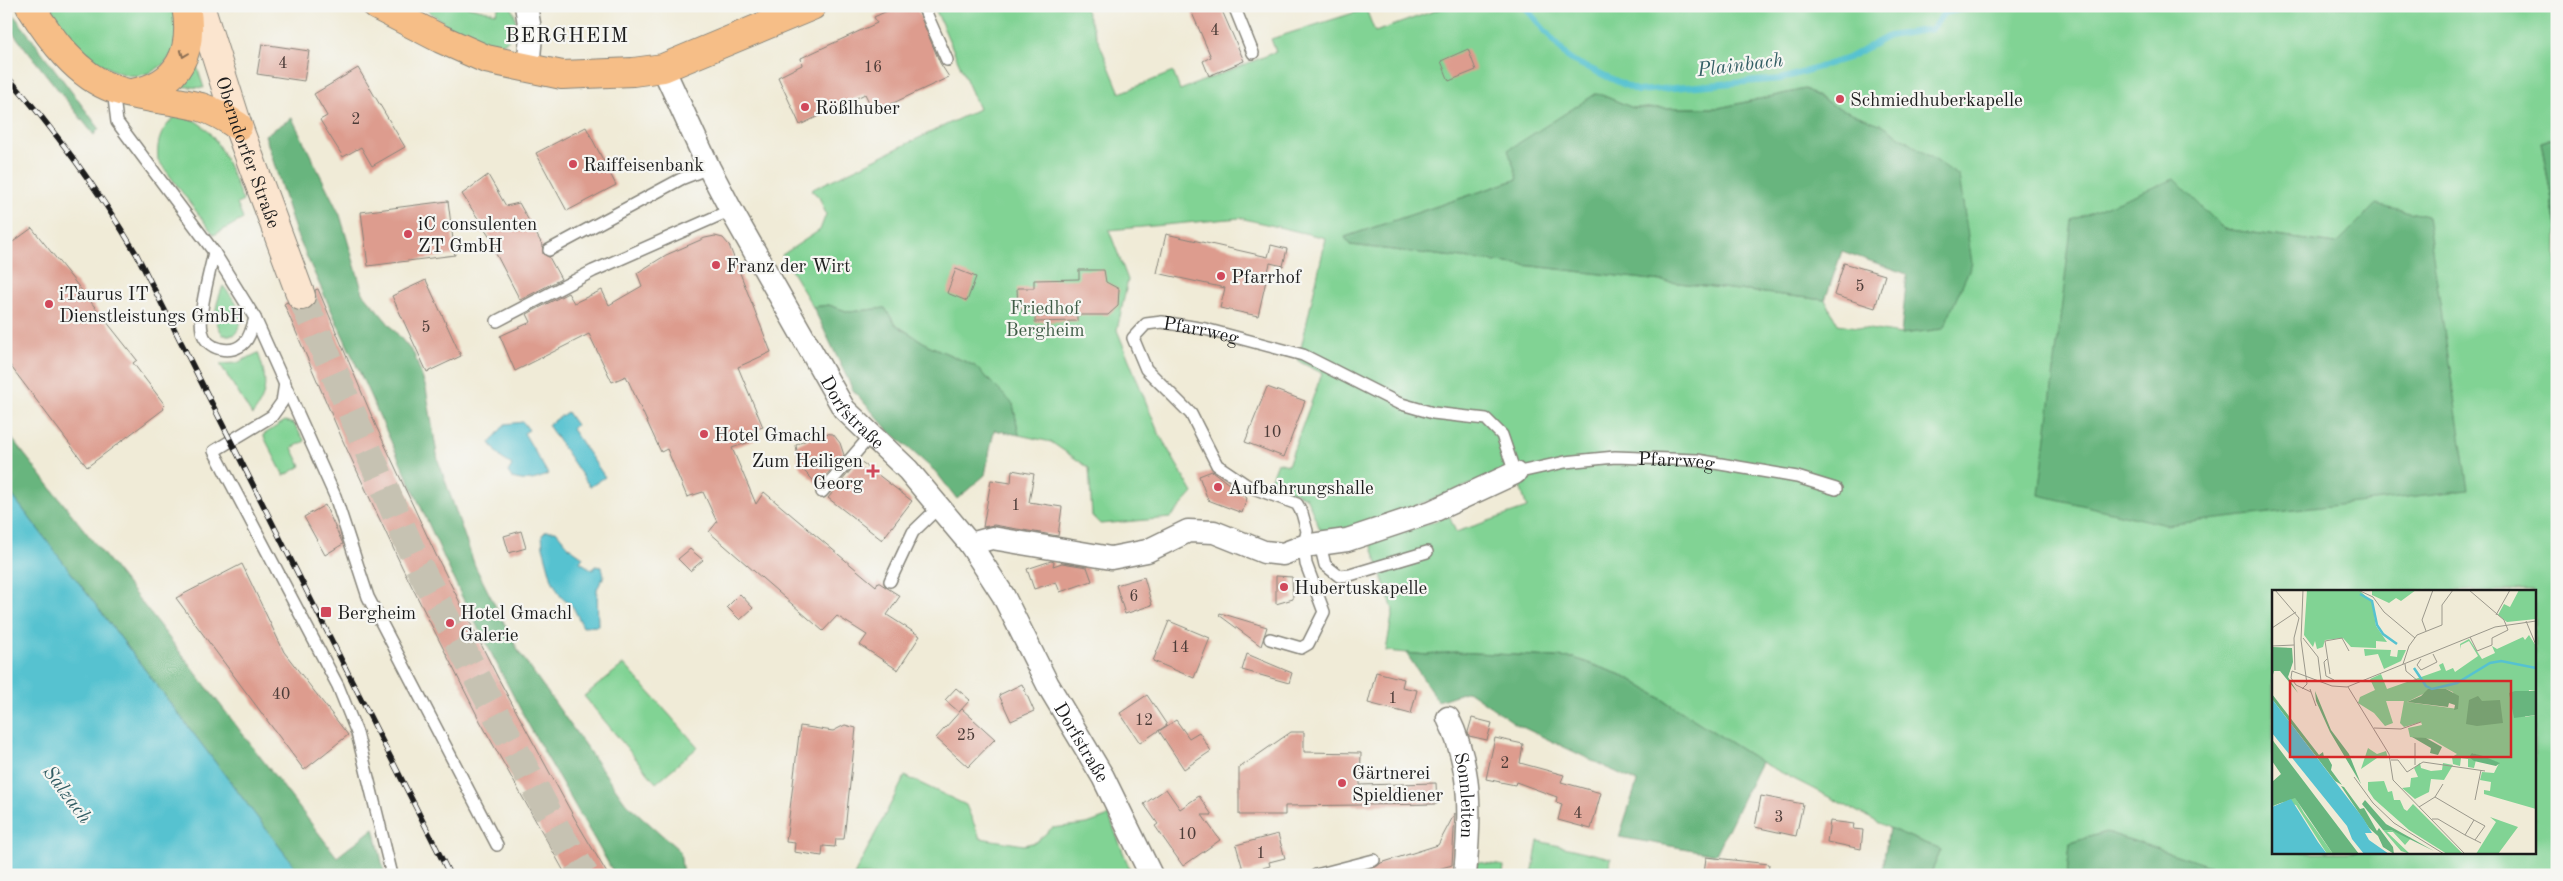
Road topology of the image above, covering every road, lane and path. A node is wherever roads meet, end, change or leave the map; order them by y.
1 (30, 6) edge
2 (186, 6) edge
3 (200, 6) edge
4 (377, 6) edge
5 (526, 6) edge
6 (812, 6) edge
7 (923, 6) edge
8 (1234, 6) edge
9 (783, 12) edge
10 (1253, 53) dead end
11 (947, 60) dead end
12 (663, 68) junction
13 (528, 69) junction
14 (122, 91) junction
15 (238, 126) junction
16 (709, 168) junction
17 (731, 210) junction
18 (549, 250) dead end
19 (214, 252) junction
20 (301, 296) tunnel mouth
21 (256, 318) junction
22 (497, 321) dead end
23 (284, 383) junction
24 (871, 435) junction
25 (1515, 473) junction
26 (1836, 489) dead end
27 (822, 492) dead end
28 (939, 507) junction
29 (970, 544) junction
30 (1312, 545) junction
31 (1427, 552) dead end
32 (890, 581) dead end
33 (1270, 639) dead end
34 (1448, 718) dead end
35 (497, 846) dead end
36 (1374, 860) dead end
37 (392, 875) edge
38 (1151, 875) edge
39 (1316, 875) edge
40 (1465, 875) edge

1 - 14 main road
2 -> 14 main road
3 - 15 main road, Oberndorfer Straße
4 - 13 main road
5 - 13 street
6 - 9 main road
7 - 11 lane
8 - 10 lane
9 - 12 main road
12 - 13 main road
12 - 16 street, Dorfstraße
14 - 15 main road
14 - 19 lane
15 - 20 main road, Oberndorfer Straße
16 - 17 street, Dorfstraße
16 - 18 lane
17 - 22 lane
17 - 24 street, Dorfstraße
19 - 21 lane
19 - 21 lane
21 - 23 lane
23 - 35 lane
23 - 37 lane
24 - 27 lane
24 - 28 street, Dorfstraße
25 - 26 lane, Pfarrweg
25 - 30 street, Pfarrweg
25 - 30 lane, Pfarrweg
28 - 29 street, Dorfstraße
28 - 32 lane
29 - 30 street, Pfarrweg
29 - 38 street, Dorfstraße
30 - 31 lane
30 - 33 lane
34 - 40 street, Sonnleiten
36 - 39 lane

